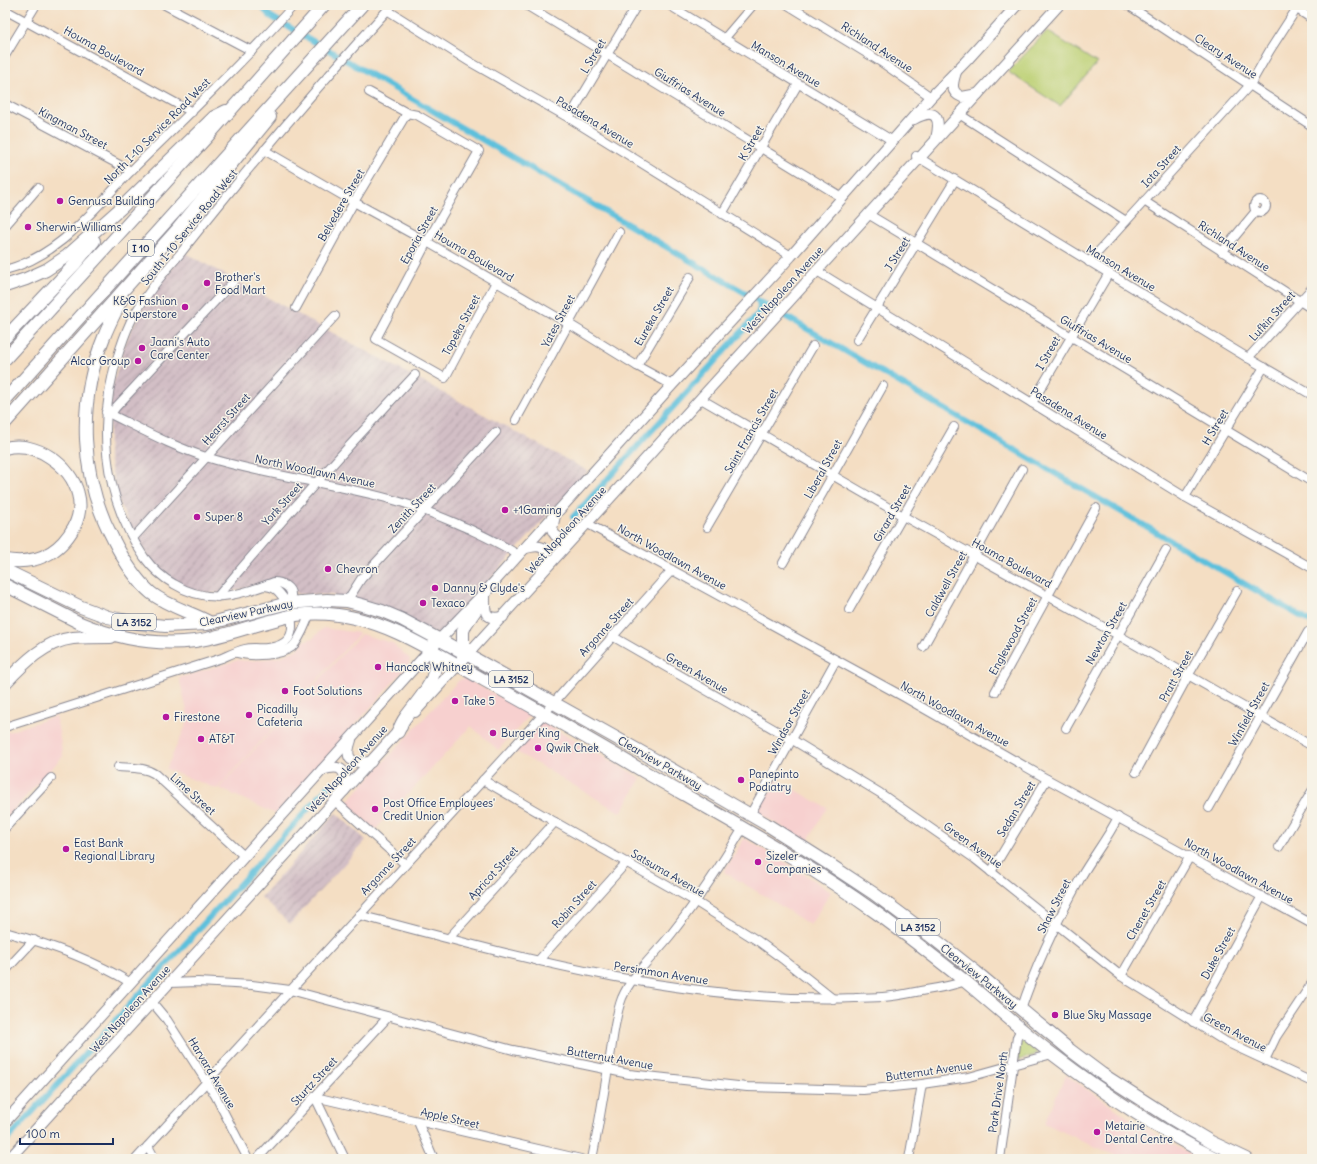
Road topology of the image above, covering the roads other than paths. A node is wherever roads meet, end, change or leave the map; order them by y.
1 (36, 5) edge
2 (165, 5) edge
3 (324, 5) edge
4 (362, 5) edge
5 (526, 5) edge
6 (637, 5) edge
7 (669, 5) edge
8 (752, 5) edge
9 (788, 5) edge
10 (1017, 5) edge
11 (1059, 5) edge
12 (1128, 5) edge
13 (1296, 6) edge
14 (292, 7) edge
15 (389, 8) edge
16 (5, 10) edge
17 (1050, 10) edge
18 (1312, 19) edge
19 (27, 22) junction
20 (724, 39) junction
21 (252, 51) junction
22 (607, 54) junction
23 (5, 56) edge
24 (956, 72) junction
25 (798, 84) junction
26 (1250, 85) junction
27 (369, 92) dead end
28 (978, 94) junction
29 (278, 97) junction
30 (931, 97) junction
31 (5, 104) edge
32 (232, 108) junction
33 (192, 112) junction
34 (407, 113) junction
35 (959, 114) junction
36 (568, 118) junction
37 (912, 120) junction
38 (1312, 126) edge
39 (936, 139) junction
40 (893, 141) junction
41 (760, 149) junction
42 (264, 150) junction
43 (918, 157) junction
44 (131, 171) junction
45 (955, 180) junction
46 (38, 188) dead end
47 (843, 198) junction
48 (1144, 200) junction
49 (354, 202) junction
50 (121, 208) junction
51 (1256, 211) dead end
52 (722, 214) junction
53 (868, 214) junction
54 (1126, 221) junction
55 (5, 226) edge
56 (619, 232) dead end
57 (427, 242) junction
58 (916, 244) junction
59 (1222, 252) junction
60 (791, 256) junction
61 (1089, 262) junction
62 (5, 270) edge
63 (817, 271) junction
64 (1109, 274) junction
65 (690, 277) dead end
66 (233, 282) dead end
67 (496, 282) junction
68 (128, 285) junction
69 (5, 286) edge
70 (1312, 288) edge
71 (1300, 301) junction
72 (878, 307) junction
73 (296, 308) dead end
74 (1312, 308) edge
75 (335, 316) dead end
76 (569, 324) junction
77 (1071, 337) junction
78 (5, 338) edge
79 (857, 340) dead end
80 (813, 346) dead end
81 (5, 358) edge
82 (1248, 358) junction
83 (637, 366) junction
84 (1264, 367) junction
85 (415, 375) dead end
86 (445, 378) joint
87 (672, 385) junction
88 (883, 386) dead end
89 (1312, 394) edge
90 (701, 399) junction
91 (5, 400) edge
92 (1032, 403) junction
93 (109, 413) junction
94 (516, 420) dead end
95 (5, 423) edge
96 (954, 427) dead end
97 (1226, 431) junction
98 (496, 432) dead end
99 (761, 434) junction
100 (5, 448) edge
101 (206, 457) junction
102 (1022, 468) dead end
103 (832, 475) junction
104 (1312, 482) edge
105 (316, 483) junction
106 (1185, 497) junction
107 (1096, 508) dead end
108 (425, 510) junction
109 (555, 514) junction
110 (903, 516) junction
111 (588, 524) junction
112 (707, 526) dead end
113 (578, 534) junction
114 (133, 538) junction
115 (1166, 550) dead end
116 (520, 552) junction
117 (974, 555) junction
118 (5, 560) edge
119 (783, 563) dead end
120 (1312, 568) edge
121 (5, 570) edge
122 (672, 570) junction
123 (540, 576) junction
124 (5, 585) edge
125 (486, 591) junction
126 (1237, 591) dead end
127 (1048, 596) junction
128 (216, 597) junction
129 (327, 600) junction
130 (347, 601) junction
131 (288, 603) junction
132 (850, 610) dead end
133 (310, 614) junction
134 (293, 616) junction
135 (503, 617) junction
136 (211, 623) junction
137 (253, 626) junction
138 (1308, 632) dead end
139 (1118, 635) junction
140 (121, 636) junction
141 (612, 636) junction
142 (923, 646) dead end
143 (434, 647) junction
144 (237, 653) junction
145 (463, 658) junction
146 (836, 660) junction
147 (1188, 676) junction
148 (5, 683) edge
149 (995, 692) dead end
150 (554, 703) junction
151 (544, 713) junction
152 (1260, 717) junction
153 (5, 727) edge
154 (1066, 728) dead end
155 (398, 732) junction
156 (351, 738) junction
157 (791, 739) junction
158 (1312, 746) edge
159 (371, 762) junction
160 (118, 767) dead end
161 (322, 770) junction
162 (1136, 772) dead end
163 (50, 778) dead end
164 (1047, 779) junction
165 (483, 780) junction
166 (1312, 791) edge
167 (344, 792) junction
168 (335, 801) junction
169 (1209, 808) dead end
170 (718, 814) junction
171 (750, 815) junction
172 (1118, 817) junction
173 (555, 822) junction
174 (5, 828) edge
175 (743, 828) junction
176 (775, 830) junction
177 (1279, 846) dead end
178 (244, 856) junction
179 (1190, 856) junction
180 (627, 862) junction
181 (405, 864) junction
182 (991, 872) junction
183 (1262, 896) junction
184 (696, 902) junction
185 (359, 914) junction
186 (1312, 924) edge
187 (1056, 925) junction
188 (5, 932) edge
189 (448, 938) junction
190 (34, 940) junction
191 (538, 961) junction
192 (5, 971) edge
193 (1121, 976) junction
194 (631, 980) junction
195 (131, 983) junction
196 (170, 983) junction
197 (1312, 983) edge
198 (969, 985) junction
199 (290, 990) junction
200 (833, 999) junction
201 (152, 1002) junction
202 (1021, 1010) junction
203 (388, 1017) junction
204 (1193, 1022) junction
205 (1021, 1029) junction
206 (1065, 1046) junction
207 (1052, 1054) junction
208 (1264, 1060) junction
209 (1012, 1066) junction
210 (608, 1070) junction
211 (206, 1082) junction
212 (1312, 1082) edge
213 (922, 1084) junction
214 (315, 1097) junction
215 (5, 1122) edge
216 (418, 1122) junction
217 (148, 1146) junction
218 (9, 1159) edge
219 (136, 1159) edge
220 (155, 1159) edge
221 (248, 1159) edge
222 (257, 1159) edge
223 (345, 1159) edge
224 (434, 1159) edge
225 (581, 1159) edge
226 (592, 1159) edge
227 (909, 1159) edge
228 (1000, 1159) edge
229 (1217, 1159) edge
230 (1247, 1159) edge

1 - 19 street
2 - 21 street
3 - 32 highway, I 10
4 - 29 highway, I 10
5 - 22 street, Giuffrias Avenue
6 - 22 street, L Street
7 - 20 street, Manson Avenue
8 - 20 street
9 - 30 street, Richland Avenue
10 - 24 main road, West Napoleon Avenue
11 - 17 main road, West Napoleon Avenue
12 - 26 street, Cleary Avenue
13 - 18 street
13 - 26 street, Iota Street
14 - 21 street, North I-10 Service Road West
15 - 36 street, Pasadena Avenue
15 - 42 street, South I-10 Service Road West
16 - 19 street, Houma Boulevard
17 - 28 main road, West Napoleon Avenue
19 - 23 street
19 - 33 street, Houma Boulevard
20 - 25 street, Manson Avenue
21 - 33 street, North I-10 Service Road West
22 - 36 street, L Street
22 - 41 street, Giuffrias Avenue
24 - 28 main road
24 - 30 main road, West Napoleon Avenue
25 - 40 street, Manson Avenue
25 - 41 street, K Street
26 - 38 street, Cleary Avenue
26 - 48 street, Iota Street
27 - 34 street
28 - 35 main road, West Napoleon Avenue
29 - 68 highway
29 - 91 highway, I 10
30 - 37 main road, West Napoleon Avenue
31 - 44 street, Kingman Street
32 - 50 highway
32 - 81 highway, I 10
33 - 44 street, North I-10 Service Road West
34 - 49 street, Belvedere Street
34 - 57 street, Eporia Street
35 - 39 main road, West Napoleon Avenue
35 - 54 street
36 - 52 street, Pasadena Avenue
37 - 39 main road
37 - 40 main road, West Napoleon Avenue
39 - 43 main road, West Napoleon Avenue
40 - 47 main road, West Napoleon Avenue
41 - 47 street, Giuffrias Avenue
41 - 52 street, K Street
42 - 49 street, Houma Boulevard
42 - 93 street, South I-10 Service Road West
43 - 45 street, Manson Avenue
43 - 53 main road, West Napoleon Avenue
44 - 62 street, North I-10 Service Road West
45 - 58 street, J Street
45 - 61 street, Manson Avenue
46 - 55 street
47 - 60 main road, West Napoleon Avenue
48 - 54 street, Iota Street
48 - 59 street, Richland Avenue
49 - 57 street, Houma Boulevard
49 - 73 street, Belvedere Street
50 - 69 highway
50 - 78 highway
51 - 59 street
52 - 60 street, Pasadena Avenue
53 - 58 street, Giuffrias Avenue
53 - 63 main road, West Napoleon Avenue
54 - 61 street, Iota Street
56 - 76 street, Yates Street
57 - 67 street, Houma Boulevard
57 - 86 street, Eporia Street
58 - 72 street, J Street
58 - 77 street, Giuffrias Avenue
59 - 71 street, Richland Avenue
60 - 87 main road, West Napoleon Avenue
61 - 64 street, Manson Avenue
63 - 72 street, Pasadena Avenue
63 - 90 main road, West Napoleon Avenue
64 - 77 street, I Street
64 - 82 street, Manson Avenue
65 - 83 street, Eureka Street
66 - 93 street
67 - 76 street, Houma Boulevard
67 - 86 street, Topeka Street
68 - 95 highway
68 - 136 highway
70 - 71 street, Lufkin Street
71 - 74 street, Richland Avenue
71 - 82 street, Lufkin Street
72 - 79 street, J Street
72 - 92 street, Pasadena Avenue
75 - 101 street, Hearst Street
76 - 83 street, Houma Boulevard
76 - 94 street, Yates Street
77 - 92 street, I Street
77 - 97 street, Giuffrias Avenue
80 - 99 street, Saint Francis Street
82 - 84 street, Manson Avenue
83 - 87 street, Houma Boulevard
84 - 89 street, Manson Avenue
84 - 97 street, H Street
85 - 105 street, York Street
87 - 109 main road, West Napoleon Avenue
88 - 103 street, Liberal Street
90 - 99 street, Houma Boulevard
90 - 111 main road, West Napoleon Avenue
92 - 106 street, Pasadena Avenue
93 - 101 street, North Woodlawn Avenue
93 - 114 street, South I-10 Service Road West
96 - 110 street, Girard Street
97 - 104 street, Giuffrias Avenue
97 - 106 street, H Street
98 - 108 street, Zenith Street
99 - 103 street, Houma Boulevard
99 - 112 street, Saint Francis Street
100 - 118 highway
101 - 105 street, North Woodlawn Avenue
101 - 114 street, Hearst Street
102 - 117 street, Caldwell Street
103 - 110 street, Houma Boulevard
103 - 119 street, Liberal Street
105 - 108 street, North Woodlawn Avenue
105 - 128 street, York Street
106 - 120 street, Pasadena Avenue
107 - 127 street, Englewood Street
108 - 116 street, North Woodlawn Avenue
108 - 130 street, Zenith Street
109 - 113 main road
109 - 116 main road, West Napoleon Avenue
110 - 117 street, Houma Boulevard
110 - 132 street, Girard Street
111 - 113 main road, West Napoleon Avenue
111 - 122 street, North Woodlawn Avenue
113 - 123 main road, West Napoleon Avenue
114 - 128 street, South I-10 Service Road West
115 - 139 street, Newton Street
116 - 123 main road
116 - 125 main road, West Napoleon Avenue
117 - 127 street, Houma Boulevard
117 - 142 street, Caldwell Street
121 - 136 highway, Clearview Parkway / LA 3152
122 - 141 street, Argonne Street
122 - 146 street, North Woodlawn Avenue
123 - 135 main road, West Napoleon Avenue
124 - 140 highway, Clearview Parkway / LA 3152
125 - 135 main road
125 - 143 main road, West Napoleon Avenue
125 - 145 highway
126 - 147 street, Pratt Street
127 - 139 street, Houma Boulevard
127 - 149 street, Englewood Street
128 - 131 street, South I-10 Service Road West
129 - 130 highway, Clearview Parkway / LA 3152
129 - 131 highway, Clearview Parkway / LA 3152
129 - 134 highway
130 - 143 highway, Clearview Parkway / LA 3152
131 - 136 highway, Clearview Parkway / LA 3152
131 - 137 highway
133 - 134 highway, Clearview Parkway / LA 3152
133 - 143 highway, Clearview Parkway / LA 3152
133 - 144 street
134 - 137 highway, Clearview Parkway / LA 3152
134 - 144 street
135 - 145 main road, West Napoleon Avenue
137 - 140 highway, Clearview Parkway / LA 3152
138 - 152 street, Winfield Street
139 - 147 street, Houma Boulevard
139 - 154 street, Newton Street
140 - 148 highway
141 - 150 street, Argonne Street
141 - 157 street, Green Avenue
143 - 145 highway, Clearview Parkway / LA 3152
143 - 155 highway
143 - 156 main road, West Napoleon Avenue
144 - 153 street
145 - 150 highway, Clearview Parkway / LA 3152
145 - 151 highway, Clearview Parkway / LA 3152
145 - 155 main road, West Napoleon Avenue
146 - 157 street, Windsor Street
146 - 164 street, North Woodlawn Avenue
147 - 152 street, Houma Boulevard
147 - 162 street, Pratt Street
150 - 151 street, Argonne Street
150 - 171 highway, Clearview Parkway / LA 3152
151 - 165 street, Argonne Street
151 - 170 highway, Clearview Parkway / LA 3152
152 - 158 street, Houma Boulevard
152 - 169 street, Winfield Street
155 - 159 main road, West Napoleon Avenue
156 - 159 main road
156 - 161 main road, West Napoleon Avenue
157 - 171 street, Windsor Street
157 - 182 street, Green Avenue
159 - 167 main road, West Napoleon Avenue
160 - 178 street, Lime Street
161 - 167 main road
161 - 178 main road, West Napoleon Avenue
163 - 174 street
164 - 172 street, North Woodlawn Avenue
164 - 182 street, Sedan Street
165 - 173 street, Satsuma Avenue
165 - 181 street, Argonne Street
166 - 177 street
167 - 168 main road, West Napoleon Avenue
168 - 181 street
168 - 196 main road, West Napoleon Avenue
170 - 171 highway
170 - 175 highway, Clearview Parkway / LA 3152
171 - 176 highway, Clearview Parkway / LA 3152
172 - 179 street, North Woodlawn Avenue
172 - 187 street, Shaw Street
173 - 180 street, Satsuma Avenue
173 - 189 street, Apricot Street
175 - 176 highway
175 - 184 street
175 - 198 highway, Clearview Parkway / LA 3152
176 - 202 highway, Clearview Parkway / LA 3152
178 - 195 main road, West Napoleon Avenue
179 - 183 street, North Woodlawn Avenue
179 - 193 street, Chenet Street
180 - 184 street, Satsuma Avenue
180 - 191 street, Robin Street
181 - 185 street, Argonne Street
182 - 187 street, Green Avenue
183 - 186 street, North Woodlawn Avenue
183 - 204 street, Duke Street
184 - 194 street
184 - 200 street, Satsuma Avenue
185 - 189 street, Persimmon Avenue
185 - 199 street, Argonne Street
187 - 193 street, Green Avenue
187 - 202 street, Shaw Street
188 - 190 street
189 - 191 street, Persimmon Avenue
190 - 192 street
190 - 195 street
191 - 194 street, Persimmon Avenue
193 - 204 street, Green Avenue
194 - 200 street, Persimmon Avenue
194 - 210 street
195 - 215 main road, West Napoleon Avenue
196 - 199 street, Butternut Avenue
196 - 201 main road, West Napoleon Avenue
197 - 208 street
198 - 200 street, Persimmon Avenue
198 - 202 highway
198 - 205 highway, Clearview Parkway / LA 3152
199 - 203 street, Butternut Avenue
199 - 211 street, Argonne Street
201 - 211 street, Harvard Avenue
201 - 218 main road, West Napoleon Avenue
202 - 206 highway, Clearview Parkway / LA 3152
203 - 210 street, Butternut Avenue
203 - 214 street, Sturtz Street
204 - 208 street, Green Avenue
205 - 206 highway
205 - 207 highway, Clearview Parkway / LA 3152
205 - 209 street, Park Drive North
206 - 230 highway, Clearview Parkway / LA 3152
207 - 209 street, Butternut Avenue
207 - 229 highway, Clearview Parkway / LA 3152
208 - 212 street, Green Avenue
209 - 213 street, Butternut Avenue
209 - 228 street, Park Drive North
210 - 213 street, Butternut Avenue
210 - 226 street
211 - 217 street, Argonne Street
211 - 221 street, Harvard Avenue
213 - 227 street
214 - 216 street, Apple Street
214 - 222 street, Sturtz Street
214 - 223 street
216 - 224 street
216 - 225 street, Apple Street
217 - 219 street, Argonne Street
217 - 220 street

